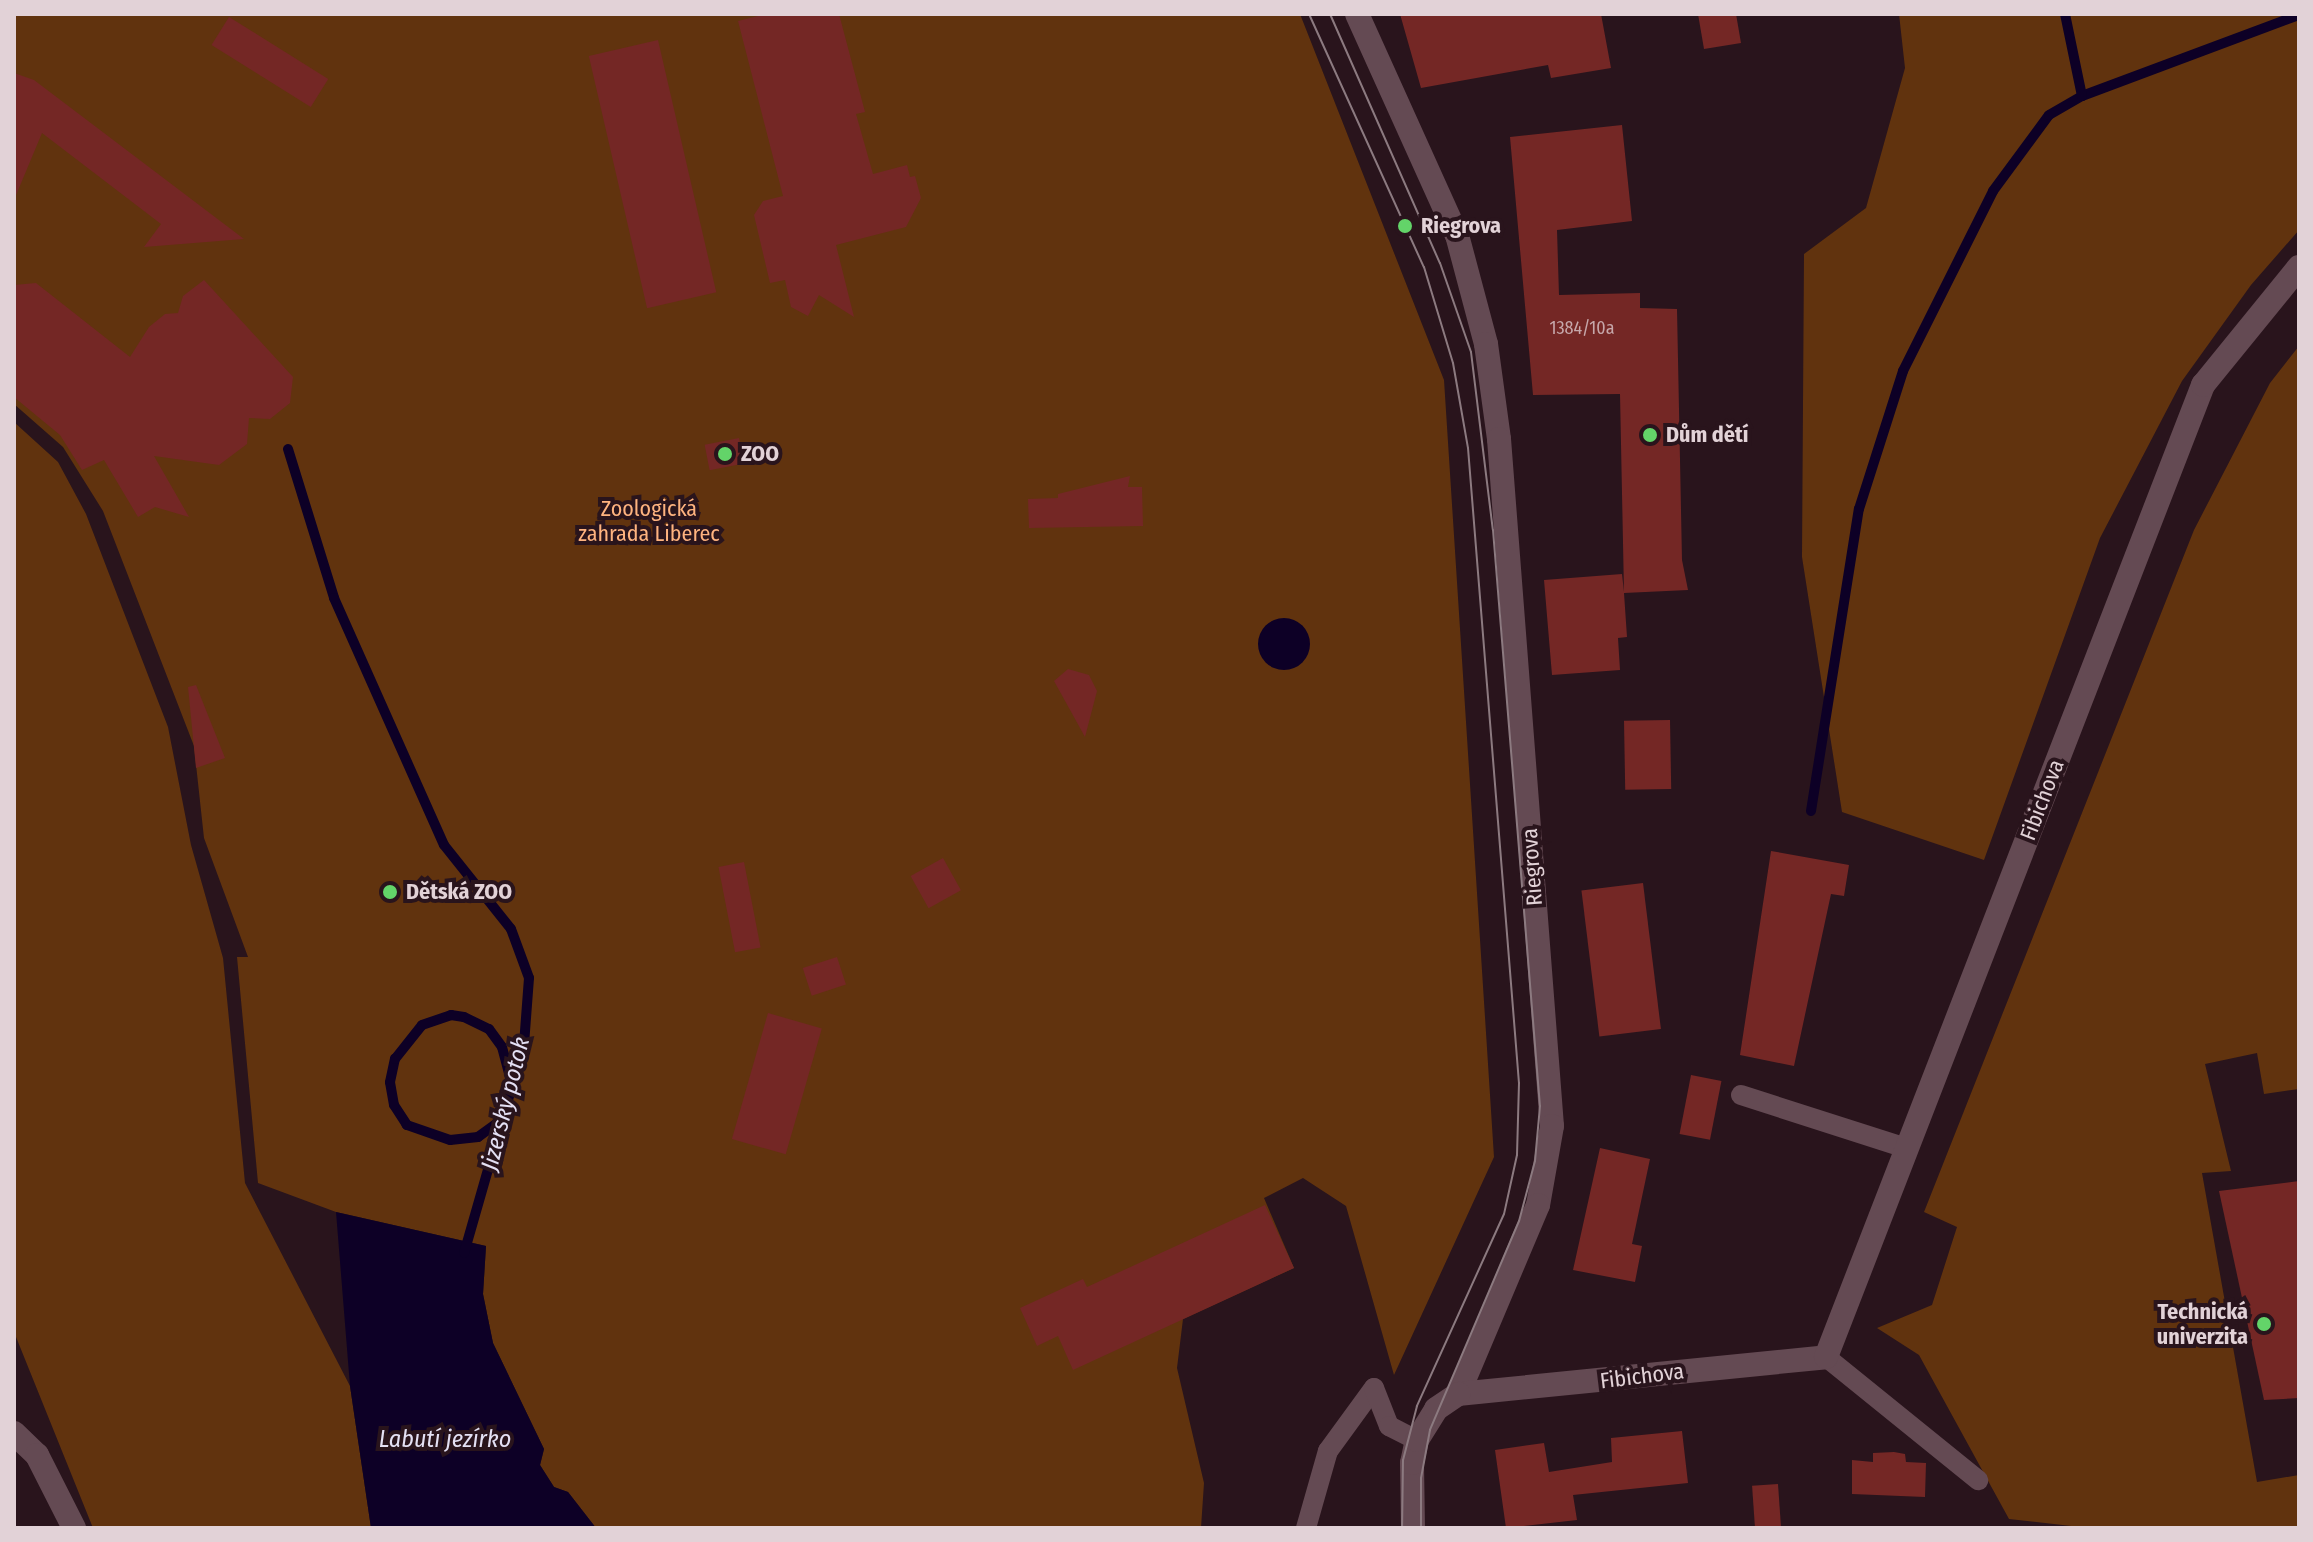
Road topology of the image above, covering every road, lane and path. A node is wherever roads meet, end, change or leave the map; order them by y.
1 (1357, 14) edge
2 (2299, 267) edge
3 (1741, 1095) dead end
4 (1906, 1148) junction
5 (1826, 1357) junction
6 (1458, 1394) junction
7 (14, 1433) edge
8 (1417, 1440) junction
9 (1978, 1480) dead end
10 (74, 1528) edge
11 (1306, 1528) edge
12 (1413, 1528) edge

1 - 6 street, Riegrova
2 - 4 street, Fibichova
3 - 4 lane
4 - 5 street, Fibichova
5 - 6 street, Fibichova
5 - 9 lane
6 - 8 street
7 - 10 street
8 - 11 lane
8 - 12 street

